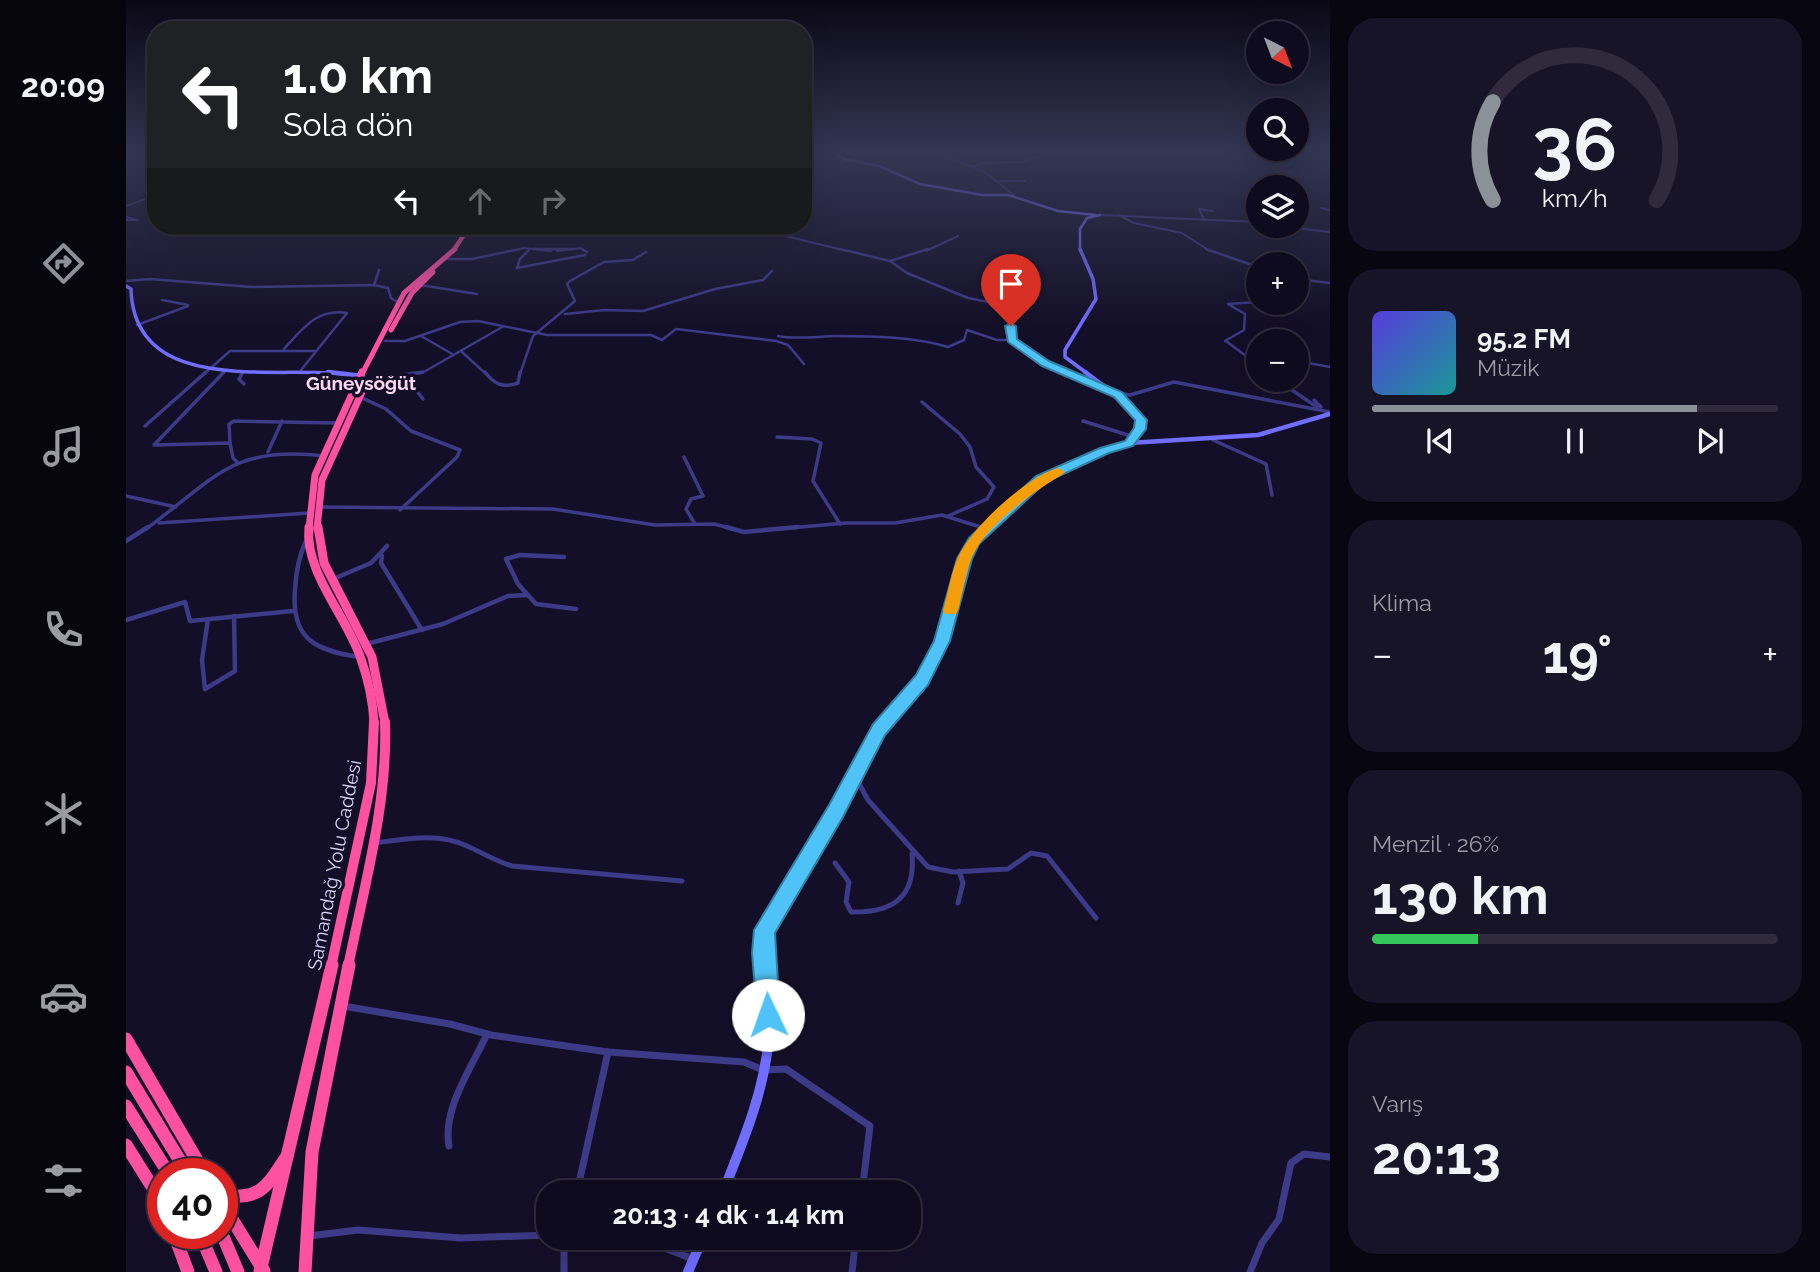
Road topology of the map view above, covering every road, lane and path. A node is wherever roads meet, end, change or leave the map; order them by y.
1 (1056, 210) edge
2 (1200, 210) edge
3 (1209, 210) edge
4 (1213, 211) dead end
5 (1100, 215) junction
6 (1118, 215) junction
7 (1205, 220) junction
8 (1214, 220) junction
9 (1246, 221) edge
10 (1223, 223) dead end
11 (1309, 230) edge
12 (1330, 232) edge
13 (465, 235) edge
14 (468, 235) edge
15 (782, 235) edge
16 (958, 236) dead end
17 (529, 249) junction
18 (646, 251) dead end
19 (448, 259) junction
20 (890, 261) junction
21 (1246, 263) edge
22 (379, 270) dead end
23 (772, 271) dead end
24 (1309, 280) edge
25 (126, 281) edge
26 (1330, 283) edge
27 (374, 285) junction
28 (419, 285) junction
29 (126, 286) edge
30 (477, 294) dead end
31 (162, 300) dead end
32 (397, 302) junction
33 (1246, 303) edge
34 (563, 314) junction
35 (137, 325) junction
36 (504, 326) junction
37 (534, 333) junction
38 (421, 336) junction
39 (778, 336) dead end
40 (1012, 340) junction
41 (385, 341) junction
42 (285, 349) junction
43 (315, 351) junction
44 (462, 352) junction
45 (455, 356) junction
46 (1246, 356) edge
47 (1309, 363) edge
48 (804, 364) dead end
49 (1330, 367) edge
50 (206, 370) junction
51 (301, 370) junction
52 (225, 371) junction
53 (244, 371) junction
54 (406, 377) junction
55 (365, 378) junction
56 (244, 384) dead end
57 (1297, 392) edge
58 (1118, 394) junction
59 (360, 397) junction
60 (423, 399) dead end
61 (1314, 400) dead end
62 (922, 402) dead end
63 (1326, 411) edge
64 (282, 421) junction
65 (1083, 421) dead end
66 (340, 423) junction
67 (145, 426) dead end
68 (777, 437) dead end
69 (1131, 440) junction
70 (1213, 440) junction
71 (230, 443) junction
72 (268, 453) junction
73 (325, 456) junction
74 (684, 457) dead end
75 (238, 463) junction
76 (1272, 495) dead end
77 (126, 496) edge
78 (177, 507) junction
79 (313, 510) junction
80 (400, 510) junction
81 (947, 516) junction
82 (159, 523) junction
83 (695, 524) junction
84 (839, 524) junction
85 (987, 528) junction
86 (308, 537) junction
87 (126, 541) edge
88 (387, 546) dead end
89 (383, 556) junction
90 (564, 557) dead end
91 (331, 579) junction
92 (527, 595) junction
93 (576, 609) dead end
94 (293, 611) junction
95 (234, 616) junction
96 (208, 619) junction
97 (126, 620) edge
98 (422, 629) junction
99 (366, 643) junction
100 (361, 657) junction
101 (854, 775) junction
102 (372, 843) junction
103 (912, 849) junction
104 (835, 863) dead end
105 (959, 871) junction
106 (682, 881) dead end
107 (958, 902) dead end
108 (1096, 918) dead end
109 (339, 1005) junction
110 (487, 1034) junction
111 (126, 1039) edge
112 (608, 1052) junction
113 (762, 1069) junction
114 (126, 1072) edge
115 (126, 1106) edge
116 (126, 1145) edge
117 (449, 1146) dead end
118 (290, 1152) junction
119 (1330, 1157) edge
120 (159, 1158) edge
121 (178, 1158) edge
122 (196, 1158) edge
123 (147, 1178) edge
124 (580, 1180) edge
125 (728, 1180) edge
126 (863, 1180) edge
127 (238, 1197) edge
128 (238, 1230) edge
129 (536, 1235) edge
130 (309, 1236) junction
131 (180, 1249) edge
132 (207, 1249) edge
133 (228, 1249) edge
134 (564, 1250) edge
135 (668, 1250) edge
136 (697, 1250) edge
137 (855, 1250) edge
138 (693, 1260) junction
139 (262, 1271) edge
140 (188, 1272) edge
141 (216, 1272) edge
142 (238, 1272) edge
143 (305, 1272) edge
144 (564, 1272) edge
145 (688, 1272) edge
146 (852, 1272) edge
147 (1250, 1272) edge

1 - 5 street
2 - 7 street
3 - 4 street
5 - 6 street
5 - 58 street
6 - 7 street
6 - 21 street
7 - 8 street
8 - 9 street
8 - 10 street
11 - 12 street
13 - 32 highway, Samandağ Yolu Caddesi
14 - 19 highway, Samandağ Yolu Caddesi
15 - 20 street
16 - 20 street
17 - 17 street
17 - 19 street
18 - 34 street
19 - 28 highway, Samandağ Yolu Caddesi
20 - 40 street
22 - 27 street
23 - 34 street
24 - 26 street
25 - 27 street
27 - 32 street
28 - 30 street
28 - 41 highway, Samandağ Yolu Caddesi
29 - 35 street
31 - 35 street
32 - 55 highway, Samandağ Yolu Caddesi
33 - 46 street
34 - 37 street
35 - 50 street
36 - 37 street
36 - 38 street
36 - 44 street
37 - 44 street
37 - 48 street
38 - 41 street
38 - 45 street
39 - 40 street
40 - 58 street
41 - 55 highway, Samandağ Yolu Caddesi
42 - 43 street
42 - 43 street
42 - 50 street
43 - 51 street
44 - 45 street
45 - 54 street
47 - 49 street
50 - 52 street
50 - 67 street
51 - 53 street
51 - 55 street
52 - 53 street
52 - 71 street
53 - 56 street
54 - 55 street
54 - 60 street
55 - 59 highway, Samandağ Yolu Caddesi
55 - 66 highway, Samandağ Yolu Caddesi
57 - 63 street
58 - 63 street
58 - 69 street
59 - 79 highway, Samandağ Yolu Caddesi
59 - 80 street
61 - 63 street
62 - 81 street
63 - 70 street
64 - 66 street
64 - 71 street
64 - 72 street
65 - 69 street
66 - 73 highway, Samandağ Yolu Caddesi
68 - 84 street
69 - 70 street
69 - 85 street
70 - 76 street
71 - 75 street
72 - 73 street
72 - 75 street
73 - 79 highway, Samandağ Yolu Caddesi
74 - 83 street
75 - 78 street
77 - 78 street
78 - 82 street
79 - 80 street
79 - 82 street
79 - 86 highway, Samandağ Yolu Caddesi
79 - 91 highway, Samandağ Yolu Caddesi
80 - 83 street
81 - 84 street
81 - 85 street
82 - 87 street
83 - 84 street
85 - 101 street
86 - 94 street
86 - 100 highway, Samandağ Yolu Caddesi
88 - 89 street
89 - 91 street
89 - 98 street
90 - 92 street
91 - 99 highway, Samandağ Yolu Caddesi
92 - 93 street
92 - 98 street
94 - 95 street
94 - 100 street
95 - 96 street
95 - 96 street
96 - 97 street
98 - 99 street
99 - 102 highway, Samandağ Yolu Caddesi
100 - 118 highway, Samandağ Yolu Caddesi
101 - 103 street
101 - 113 street
102 - 106 street
102 - 109 highway, Samandağ Yolu Caddesi
103 - 104 street
103 - 105 street
105 - 107 street
105 - 108 street
109 - 110 street
109 - 130 highway, Samandağ Yolu Caddesi
110 - 112 street
110 - 117 street
111 - 122 highway
112 - 113 street
112 - 124 street
113 - 125 street
113 - 126 street
114 - 121 highway
115 - 120 highway
116 - 123 highway
118 - 127 highway
118 - 139 highway, Samandağ Yolu Caddesi
119 - 147 street
128 - 139 highway
129 - 130 street
130 - 143 highway, Samandağ Yolu Caddesi
131 - 140 highway
132 - 141 highway
133 - 142 highway
134 - 144 street
135 - 138 street
136 - 138 street
137 - 146 street
138 - 145 street

